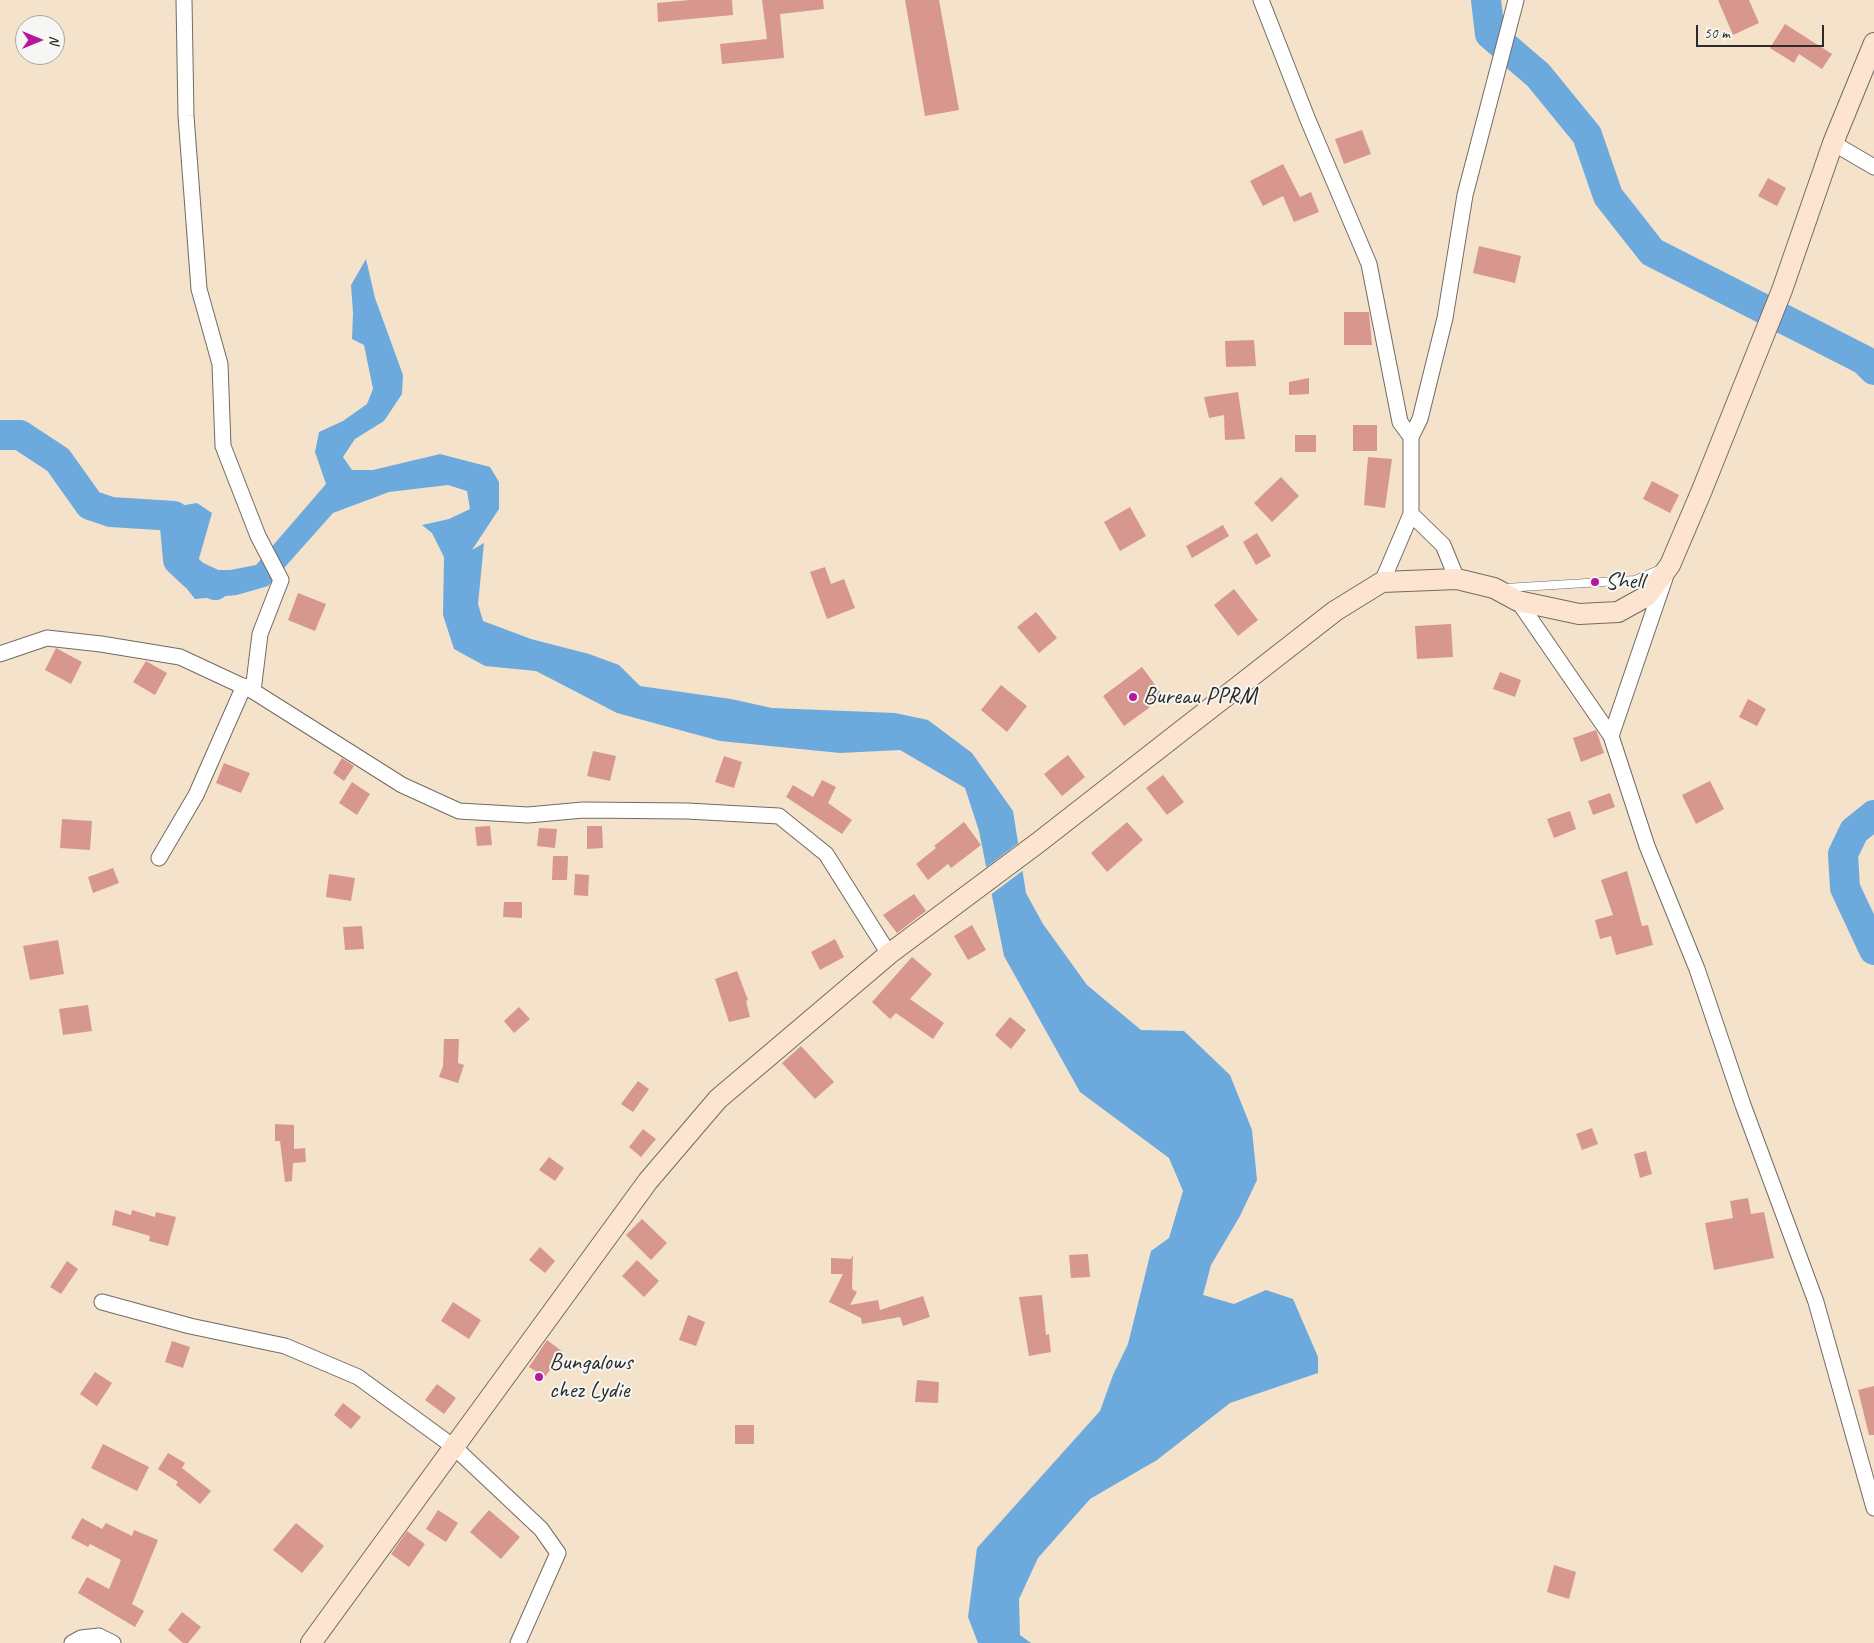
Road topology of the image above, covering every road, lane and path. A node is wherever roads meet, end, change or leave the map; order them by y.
1 (184, 0) edge
2 (1261, 0) edge
3 (1515, 4) edge
4 (1874, 43) edge
5 (1833, 143) junction
6 (1874, 167) edge
7 (1411, 437) junction
8 (1411, 514) junction
9 (1670, 565) junction
10 (1457, 579) junction
11 (1382, 582) junction
12 (1494, 588) junction
13 (1518, 601) junction
14 (0, 654) edge
15 (248, 689) junction
16 (1611, 736) junction
17 (159, 858) dead end
18 (889, 954) junction
19 (102, 1302) dead end
20 (454, 1447) junction
21 (1874, 1508) edge
22 (72, 1643) edge
23 (113, 1643) edge
24 (310, 1643) edge
25 (518, 1643) edge

1 - 15 street
2 - 7 street
3 - 7 street
4 - 5 main road
5 - 6 street
5 - 9 main road
7 - 8 street
8 - 10 street
8 - 11 street
9 - 12 lane
9 - 13 main road
9 - 16 street
10 - 11 main road
10 - 12 main road
11 - 18 main road
12 - 13 main road
13 - 16 street
14 - 15 street
15 - 17 street
15 - 18 street
16 - 21 street
18 - 20 main road
19 - 20 street
20 - 24 main road
20 - 25 street
22 - 23 street

